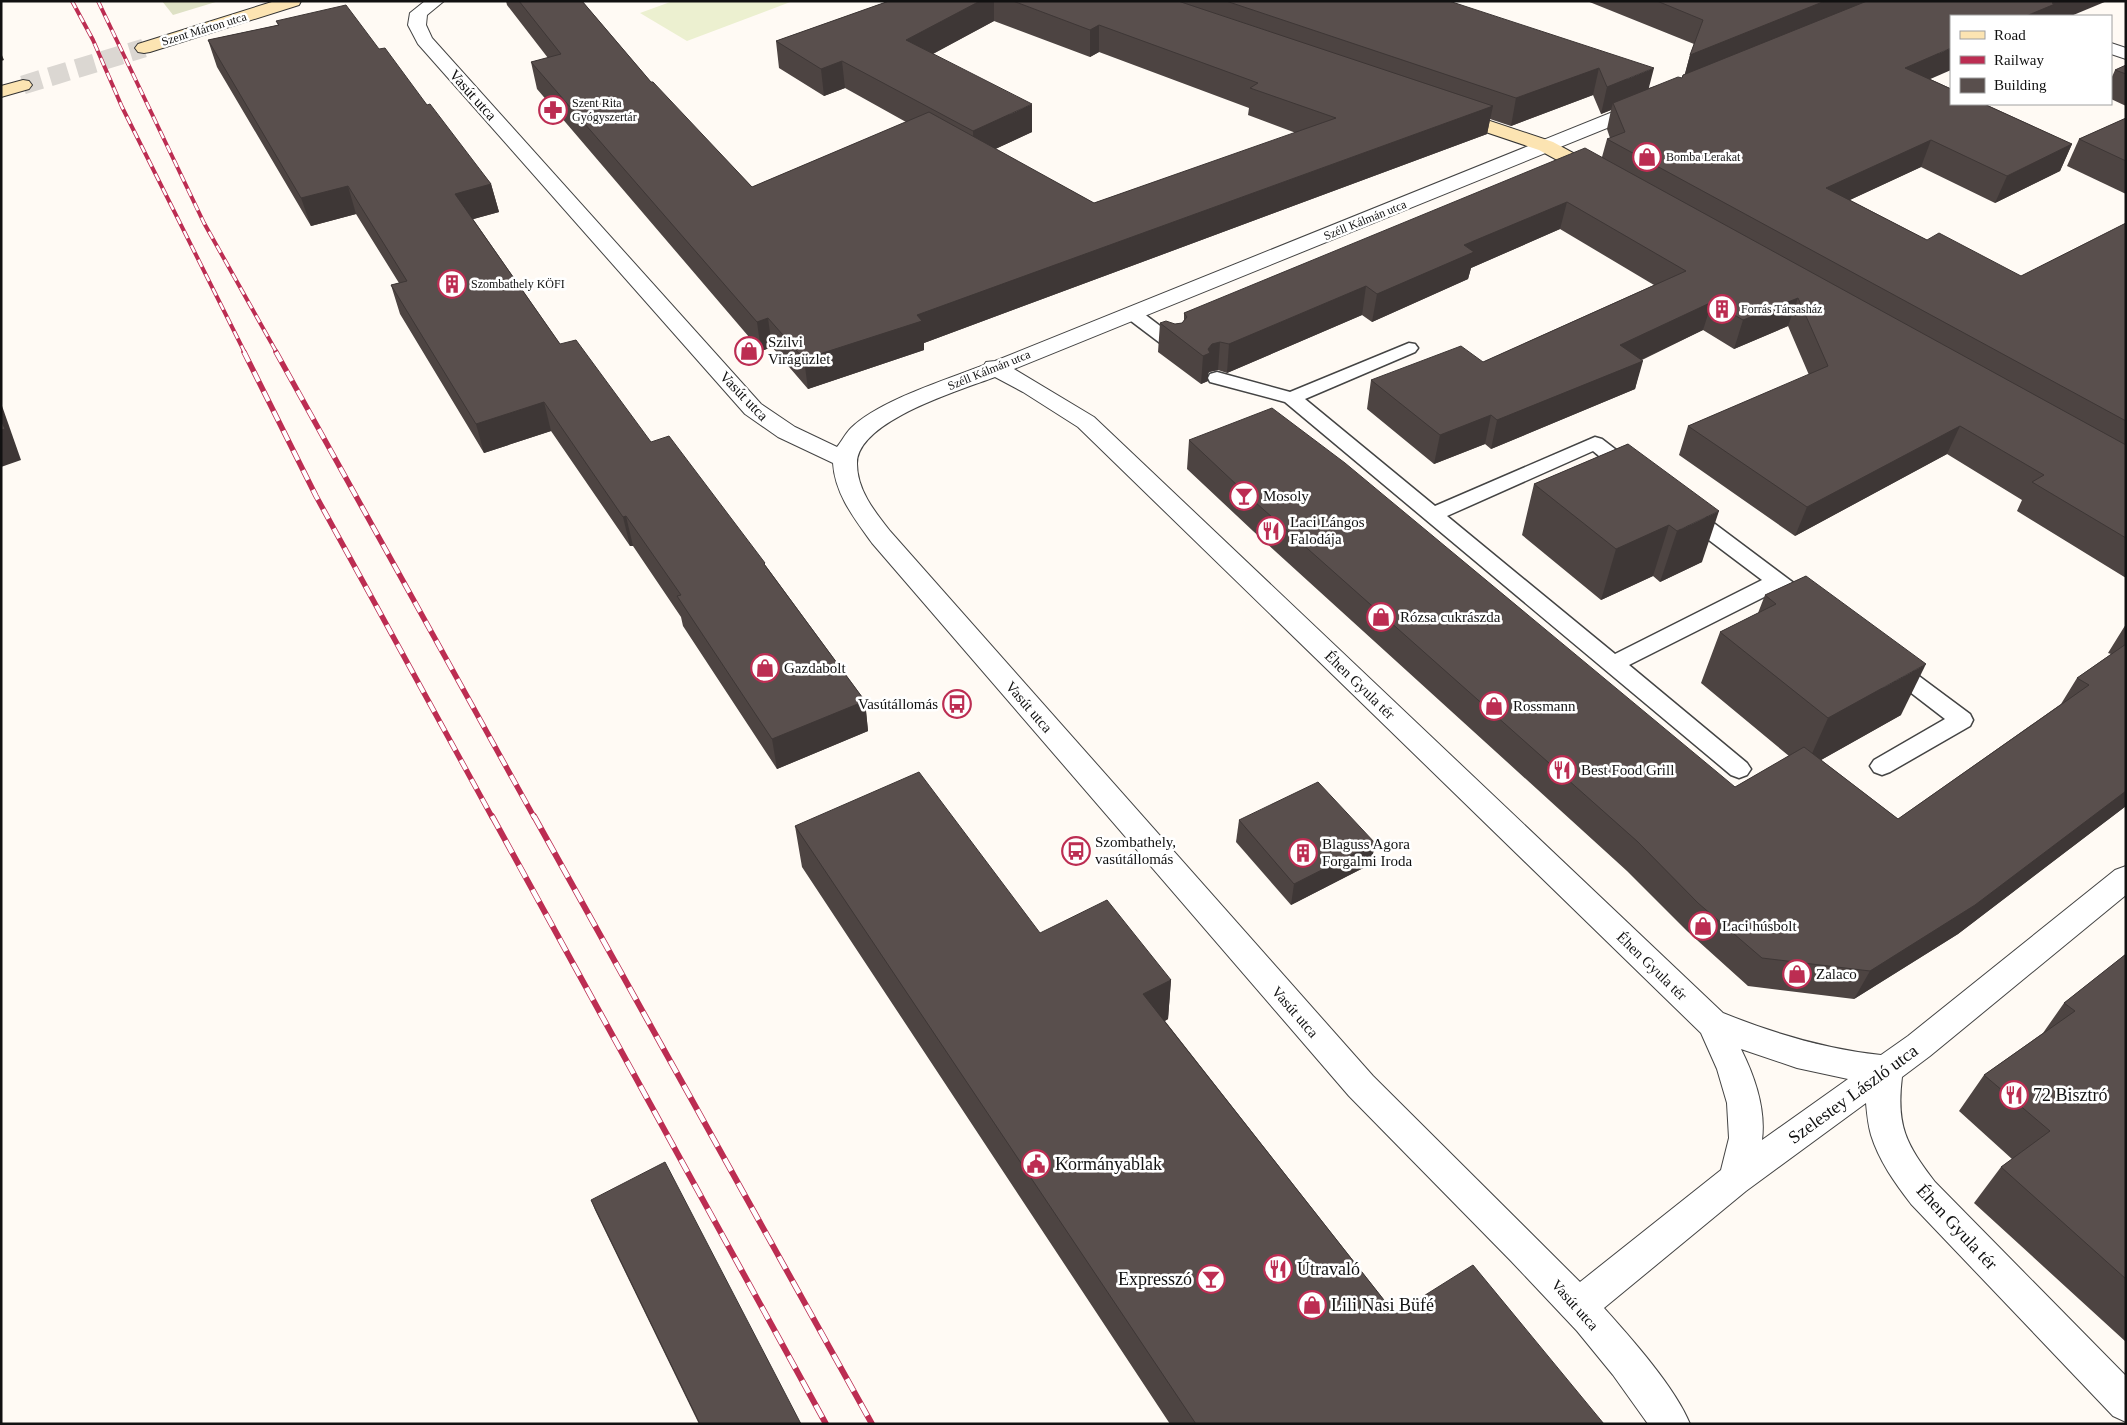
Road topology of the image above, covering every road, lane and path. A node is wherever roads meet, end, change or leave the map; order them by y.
1 (293, 1) edge
2 (436, 1) edge
3 (144, 48) tunnel mouth
4 (2112, 48) edge
5 (2126, 54) edge
6 (23, 85) tunnel mouth
7 (1, 92) edge
8 (1654, 102) edge
9 (1440, 110) edge
10 (1546, 146) junction
11 (1615, 184) edge
12 (1133, 314) junction
13 (1174, 345) edge
14 (1409, 348) dead end
15 (994, 368) junction
16 (1217, 378) dead end
17 (1292, 398) junction
18 (845, 458) junction
19 (1642, 479) edge
20 (1674, 503) edge
21 (1433, 514) junction
22 (1778, 581) junction
23 (1824, 616) edge
24 (1878, 656) edge
25 (1613, 664) junction
26 (1882, 766) dead end
27 (1739, 769) dead end
28 (2126, 878) edge
29 (1712, 1023) junction
30 (1886, 1070) junction
31 (1734, 1180) junction
32 (1578, 1306) junction
33 (2126, 1403) edge
34 (1671, 1424) edge

1 - 3 street, Szent Márton utca
2 - 18 street, Vasút utca
4 - 5 street
6 - 7 street
8 - 10 street, Széll Kálmán utca
9 - 10 street
10 - 11 street
10 - 12 street, Széll Kálmán utca
12 - 13 lane
12 - 15 street, Széll Kálmán utca
14 - 17 lane
15 - 18 street, Széll Kálmán utca
15 - 29 street, Éhen Gyula tér
16 - 17 lane
17 - 21 lane
18 - 32 street, Vasút utca
19 - 21 lane
20 - 22 lane
21 - 25 lane
22 - 23 lane
22 - 25 lane
24 - 26 lane
25 - 27 lane
28 - 30 street, Szelestey László utca
29 - 30 street, Éhen Gyula tér
29 - 31 street, Éhen Gyula tér
30 - 31 street, Szelestey László utca
30 - 33 street, Éhen Gyula tér
31 - 32 street, Szelestey László utca
32 - 34 street, Vasút utca

